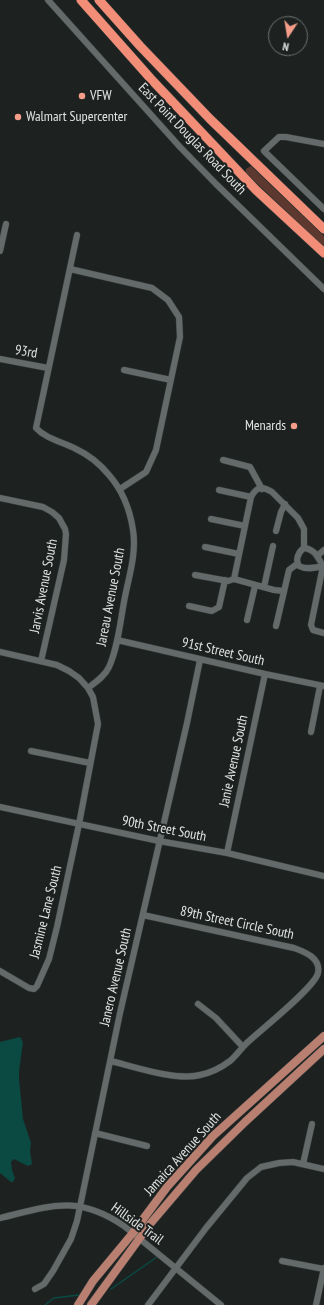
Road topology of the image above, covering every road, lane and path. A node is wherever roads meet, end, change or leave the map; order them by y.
1 (48, 0) edge
2 (80, 0) edge
3 (99, 0) edge
4 (324, 144) edge
5 (324, 209) edge
6 (6, 224) dead end
7 (324, 229) edge
8 (77, 235) dead end
9 (0, 251) edge
10 (324, 254) edge
11 (70, 269) junction
12 (324, 290) edge
13 (0, 359) edge
14 (48, 368) junction
15 (124, 370) dead end
16 (171, 380) junction
17 (223, 460) dead end
18 (262, 488) junction
19 (120, 489) junction
20 (219, 490) dead end
21 (251, 497) junction
22 (0, 498) edge
23 (285, 504) junction
24 (211, 519) dead end
25 (245, 526) junction
26 (276, 531) dead end
27 (273, 546) dead end
28 (206, 547) dead end
29 (304, 548) junction
30 (324, 550) edge
31 (239, 554) junction
32 (317, 556) junction
33 (297, 564) junction
34 (324, 566) edge
35 (195, 574) dead end
36 (234, 579) junction
37 (225, 580) junction
38 (255, 586) junction
39 (264, 588) junction
40 (284, 591) junction
41 (189, 606) dead end
42 (247, 620) dead end
43 (276, 626) dead end
44 (324, 632) edge
45 (117, 640) junction
46 (0, 652) edge
47 (200, 660) junction
48 (42, 661) junction
49 (266, 674) junction
50 (322, 686) edge
51 (88, 688) junction
52 (311, 732) dead end
53 (31, 751) dead end
54 (90, 763) junction
55 (0, 807) edge
56 (79, 824) junction
57 (159, 841) junction
58 (227, 853) junction
59 (324, 876) edge
60 (143, 915) junction
61 (321, 966) edge
62 (0, 972) edge
63 (198, 1004) dead end
64 (324, 1036) edge
65 (243, 1047) junction
66 (324, 1050) edge
67 (110, 1061) junction
68 (312, 1124) dead end
69 (95, 1133) junction
70 (147, 1146) dead end
71 (303, 1164) junction
72 (324, 1169) edge
73 (80, 1207) junction
74 (0, 1218) edge
75 (135, 1236) junction
76 (282, 1261) dead end
77 (176, 1268) junction
78 (324, 1269) edge
79 (34, 1289) dead end
80 (78, 1305) edge
81 (91, 1305) edge
82 (148, 1305) edge
83 (221, 1305) edge
84 (316, 1305) edge

1 - 12 street, East Point Douglas Road South
2 - 10 highway
3 - 7 highway
4 - 5 street
6 - 9 street
8 - 11 street, Jareau Avenue South
11 - 14 street, Jareau Avenue South
11 - 16 street
13 - 14 street, 93rd
14 - 19 street, Jareau Avenue South
15 - 16 street
16 - 19 street
17 - 18 street
18 - 21 street
18 - 23 street
19 - 45 street, Jareau Avenue South
20 - 21 street
21 - 25 street
22 - 48 street, Jarvis Avenue South
23 - 26 street
23 - 29 street
24 - 25 street
25 - 31 street
27 - 39 street
28 - 31 street
29 - 32 street
29 - 33 street
30 - 32 street
31 - 36 street
32 - 34 street
33 - 34 street
33 - 40 street
34 - 44 street
35 - 37 street
36 - 37 street
36 - 38 street
37 - 41 street
38 - 39 street
38 - 42 street
39 - 40 street
40 - 43 street
45 - 47 street, 91st Street South
45 - 51 street, Jareau Avenue South
46 - 48 street
47 - 49 street, 91st Street South
47 - 57 street, Janero Avenue South
48 - 51 street
49 - 50 street, 91st Street South
49 - 58 street, Janie Avenue South
50 - 52 street
51 - 54 street
53 - 54 street
54 - 56 street
55 - 56 street, 90th Street South
56 - 57 street, 90th Street South
56 - 62 street, Jasmine Lane South
57 - 58 street, 90th Street South
57 - 60 street, Janero Avenue South
58 - 59 street, 90th Street South
60 - 61 street, 89th Street Circle South
60 - 67 street, Janero Avenue South
61 - 65 street
63 - 65 street
64 - 75 main road, Jamaica Avenue South
65 - 67 street
66 - 75 main road, Jamaica Avenue South
67 - 69 street, Janero Avenue South
68 - 71 street
69 - 70 street
69 - 73 street, Janero Avenue South
71 - 72 street
71 - 77 street
73 - 74 street, Hillside Trail
73 - 75 street, Hillside Trail
73 - 79 street, Janero Avenue South
75 - 77 street, Hillside Trail
75 - 80 main road, Jamaica Avenue South
75 - 81 main road, Jamaica Avenue South
76 - 78 street
77 - 82 street
77 - 83 street, Hillside Trail
78 - 84 street

